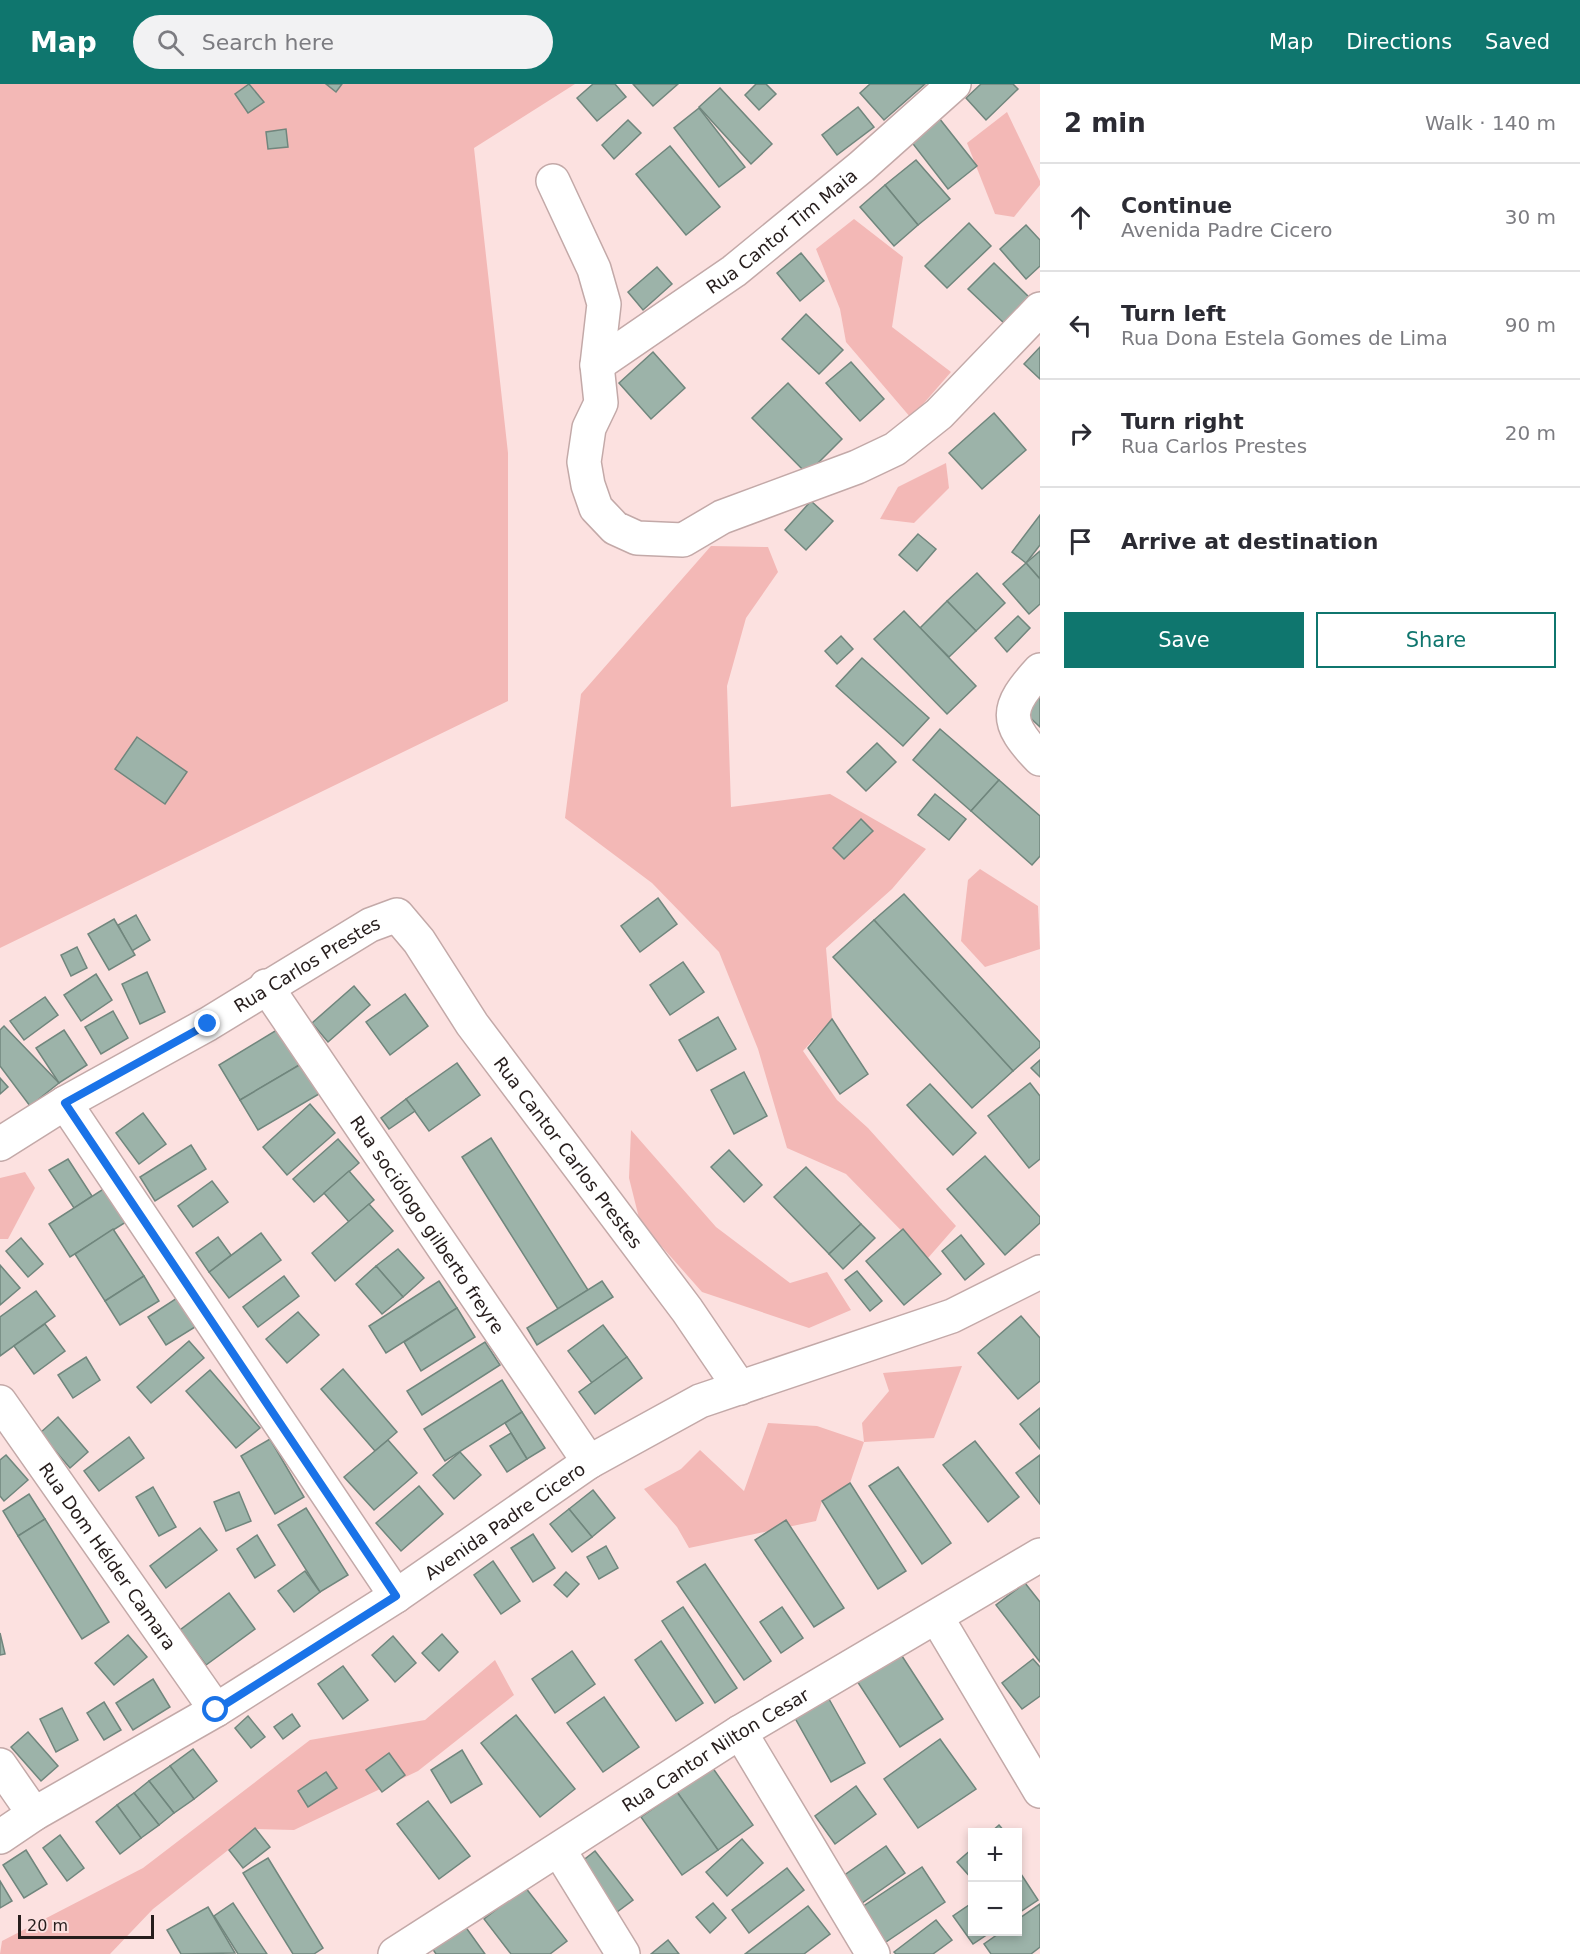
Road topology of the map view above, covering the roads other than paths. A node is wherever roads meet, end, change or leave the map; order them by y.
1 (954, 84) edge
2 (553, 182) dead end
3 (1040, 309) edge
4 (597, 365) junction
5 (1032, 679) edge
6 (1040, 759) edge
7 (397, 915) joint
8 (266, 986) junction
9 (65, 1103) junction
10 (0, 1143) edge
11 (1040, 1272) edge
12 (740, 1388) junction
13 (0, 1402) edge
14 (589, 1462) junction
15 (1040, 1555) edge
16 (396, 1596) junction
17 (936, 1618) junction
18 (216, 1710) junction
19 (740, 1732) junction
20 (0, 1765) edge
21 (1040, 1791) edge
22 (34, 1814) junction
23 (0, 1836) edge
24 (559, 1850) junction
25 (395, 1954) edge
26 (623, 1954) edge
27 (873, 1954) edge

1 - 4 street, Rua Cantor Tim Maia
2 - 4 street
3 - 4 street
5 - 6 street
7 - 8 street, Rua Carlos Prestes
7 - 12 street, Rua Cantor Carlos Prestes
8 - 9 street, Rua Carlos Prestes
8 - 14 street, Rua sociólogo gilberto freyre
9 - 10 street, Rua Carlos Prestes
9 - 16 street
11 - 12 street, Avenida Padre Cicero
12 - 14 street, Avenida Padre Cicero
13 - 18 street, Rua Dom Hélder Camara
14 - 16 street, Avenida Padre Cicero
15 - 17 street, Rua Cantor Nilton Cesar
16 - 18 street, Avenida Padre Cicero
17 - 19 street, Rua Cantor Nilton Cesar
17 - 21 street
18 - 22 street, Avenida Padre Cicero
19 - 24 street, Rua Cantor Nilton Cesar
19 - 27 street
20 - 22 street
22 - 23 street, Avenida Padre Cicero
24 - 25 street, Rua Cantor Nilton Cesar
24 - 26 street

